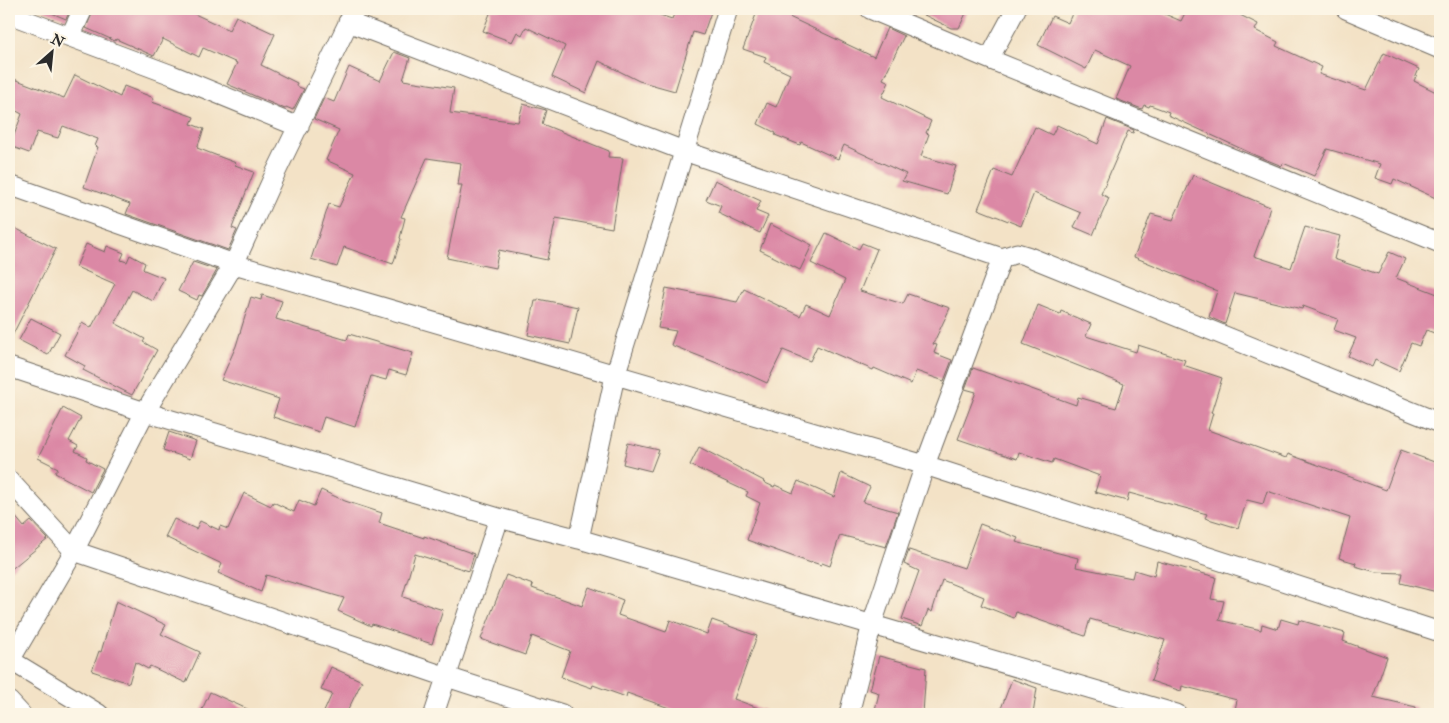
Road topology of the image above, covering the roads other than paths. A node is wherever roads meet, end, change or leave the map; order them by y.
1 (83, 9) edge
2 (728, 9) edge
3 (870, 9) edge
4 (1016, 9) edge
5 (1346, 9) edge
6 (9, 14) edge
7 (352, 16) edge
8 (70, 37) junction
9 (1440, 49) edge
10 (989, 59) junction
11 (299, 127) junction
12 (684, 151) junction
13 (9, 185) edge
14 (1440, 243) edge
15 (1002, 258) junction
16 (234, 264) junction
17 (9, 368) edge
18 (615, 376) junction
19 (145, 412) junction
20 (1440, 423) edge
21 (925, 465) junction
22 (9, 480) edge
23 (499, 518) junction
24 (579, 539) junction
25 (74, 551) junction
26 (872, 624) junction
27 (1440, 632) edge
28 (9, 661) edge
29 (446, 677) junction
30 (9, 701) edge
31 (21, 714) edge
32 (99, 714) edge
33 (434, 714) edge
34 (562, 714) edge
35 (849, 714) edge
36 (1177, 714) edge

1 - 8 street
2 - 12 street
3 - 10 street
4 - 10 street
5 - 9 street
6 - 8 street
7 - 11 street
7 - 12 street
8 - 11 street
10 - 14 street
11 - 16 street
12 - 15 street
12 - 18 street
13 - 16 street
15 - 20 street
15 - 21 street
16 - 18 street
16 - 19 street
17 - 19 street
18 - 21 street
18 - 24 street
19 - 23 street
19 - 25 street
21 - 26 street
21 - 27 street
22 - 25 street
23 - 24 street
23 - 29 street
24 - 26 street
25 - 28 street
25 - 29 street
26 - 35 street
26 - 36 street
28 - 32 street
29 - 33 street
29 - 34 street
30 - 31 street

